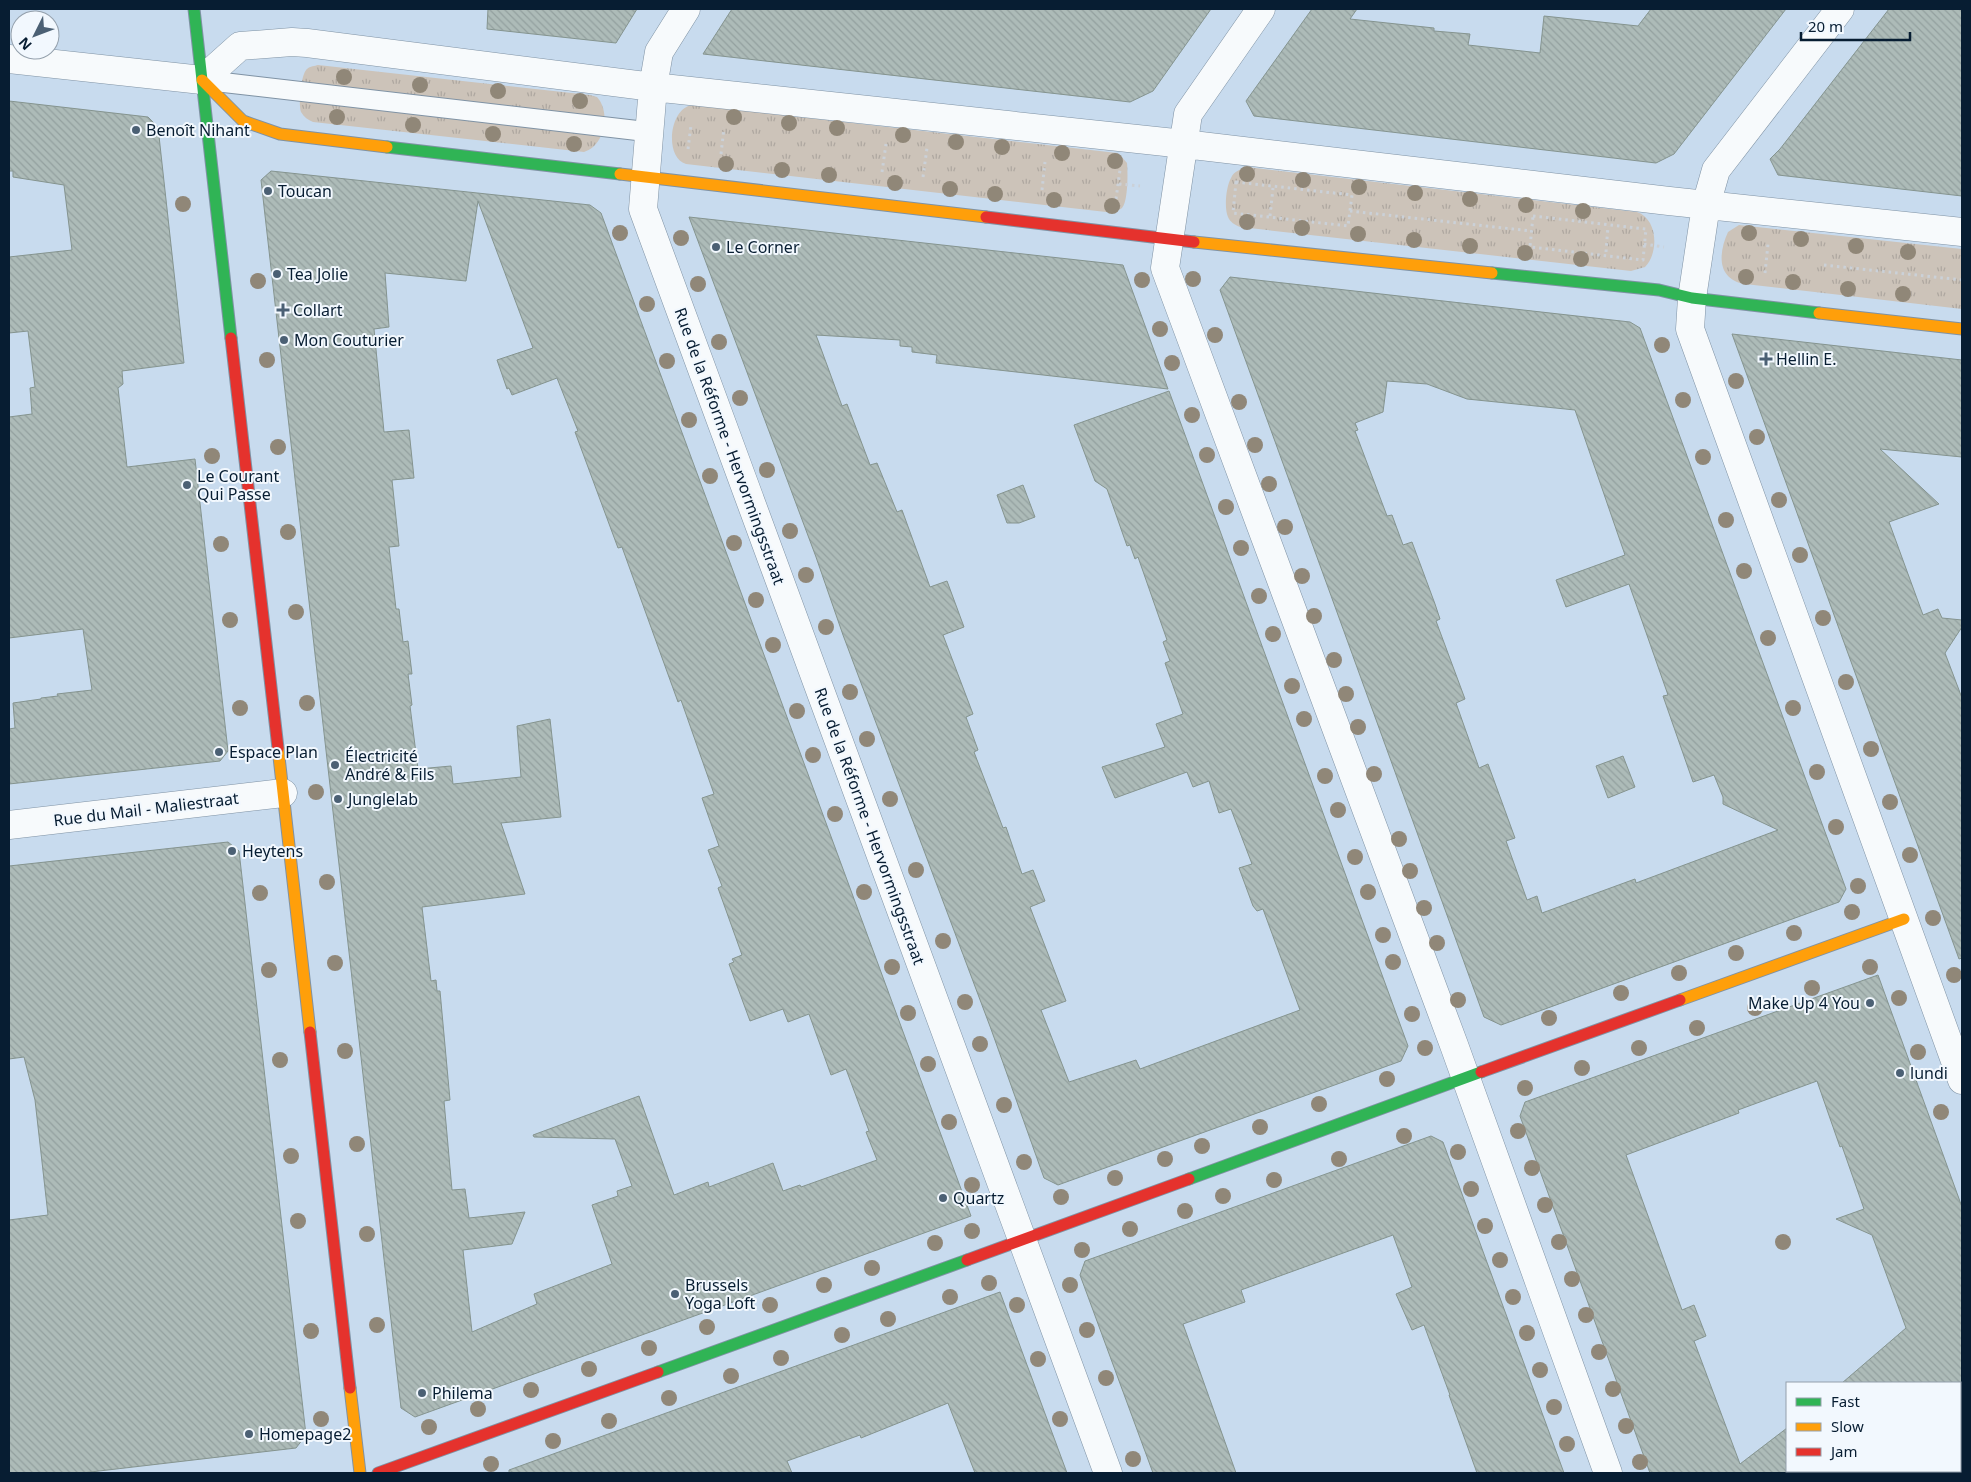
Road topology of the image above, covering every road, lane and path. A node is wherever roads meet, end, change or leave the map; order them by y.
1 (194, 9) edge
2 (686, 9) edge
3 (1261, 9) edge
4 (1840, 9) edge
5 (9, 59) edge
6 (202, 80) junction
7 (653, 87) junction
8 (691, 119) dead end
9 (725, 123) dead end
10 (650, 132) junction
11 (894, 142) dead end
12 (1184, 144) junction
13 (919, 145) dead end
14 (927, 146) junction
15 (937, 147) dead end
16 (688, 150) junction
17 (696, 151) dead end
18 (713, 153) dead end
19 (721, 154) junction
20 (730, 155) dead end
21 (687, 157) dead end
22 (1054, 161) dead end
23 (1111, 167) dead end
24 (873, 172) dead end
25 (882, 173) junction
26 (890, 174) dead end
27 (646, 176) junction
28 (915, 176) dead end
29 (1119, 184) junction
30 (1140, 186) dead end
31 (1273, 186) junction
32 (1051, 192) dead end
33 (1108, 198) dead end
34 (1706, 204) junction
35 (1350, 211) junction
36 (1270, 217) junction
37 (1608, 224) junction
38 (1531, 231) junction
39 (1962, 232) edge
40 (1170, 239) junction
41 (1759, 243) dead end
42 (1644, 244) junction
43 (1768, 244) junction
44 (1778, 245) dead end
45 (1664, 247) dead end
46 (1605, 255) junction
47 (1825, 258) dead end
48 (1824, 265) junction
49 (1756, 272) dead end
50 (1823, 272) dead end
51 (1765, 273) junction
52 (1775, 274) dead end
53 (1962, 280) edge
54 (1692, 298) junction
55 (1962, 329) edge
56 (284, 793) junction
57 (9, 825) edge
58 (1904, 919) junction
59 (1465, 1078) junction
60 (1962, 1080) edge
61 (1023, 1240) junction
62 (360, 1473) edge
63 (378, 1473) edge
64 (1108, 1473) edge
65 (1608, 1473) edge

1 - 6 street
2 - 7 street, Rue de la Réforme - Hervormingsstraat
3 - 12 street
4 - 34 street
5 - 6 street
6 - 7 street
6 - 10 lane
6 - 27 street
6 - 56 street
7 - 10 street, Rue de la Réforme - Hervormingsstraat
7 - 12 street
8 - 16 path
9 - 19 path
10 - 27 street, Rue de la Réforme - Hervormingsstraat
11 - 25 path
12 - 34 street
12 - 40 street
13 - 14 path
14 - 15 path
14 - 28 path
16 - 17 path
16 - 21 path
18 - 19 path
19 - 20 path
22 - 32 path
23 - 29 path
24 - 25 path
25 - 26 path
27 - 40 street
27 - 61 street, Rue de la Réforme - Hervormingsstraat
29 - 30 path
29 - 33 path
31 - 35 path
31 - 36 path
31 - 36 path
34 - 39 street
34 - 54 street
35 - 36 path
35 - 38 path
37 - 38 path
37 - 42 path
37 - 46 path
38 - 46 path
40 - 54 street
40 - 59 street
41 - 43 path
42 - 45 path
42 - 46 path
43 - 44 path
43 - 51 path
47 - 48 path
48 - 50 path
48 - 53 path
49 - 51 path
51 - 52 path
54 - 55 street
54 - 58 street
56 - 57 street, Rue du Mail - Maliestraat
56 - 62 street
58 - 59 street
58 - 60 street
59 - 61 street
59 - 65 street
61 - 63 street
61 - 64 street, Rue de la Réforme - Hervormingsstraat

